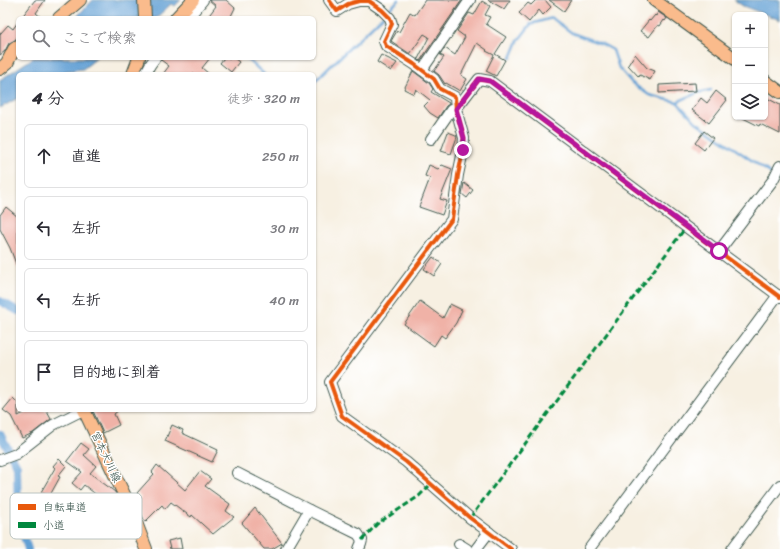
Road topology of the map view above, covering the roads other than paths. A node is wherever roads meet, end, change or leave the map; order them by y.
1 (80, 0) edge
2 (144, 0) edge
3 (193, 0) edge
4 (203, 0) edge
5 (329, 0) edge
6 (470, 0) edge
7 (654, 0) edge
8 (62, 16) edge
9 (145, 16) edge
10 (178, 16) edge
11 (190, 16) edge
12 (16, 48) edge
13 (732, 57) edge
14 (138, 60) edge
15 (154, 60) edge
16 (0, 69) edge
17 (422, 70) junction
18 (134, 72) edge
19 (146, 72) edge
20 (456, 109) junction
21 (431, 139) dead end
22 (780, 166) edge
23 (719, 251) junction
24 (779, 296) edge
25 (80, 412) edge
26 (85, 412) edge
27 (5, 457) edge
28 (237, 473) dead end
29 (780, 485) edge
30 (123, 493) edge
31 (309, 510) junction
32 (142, 539) edge
33 (482, 542) edge
34 (146, 549) edge
35 (286, 549) edge
36 (359, 549) edge
37 (511, 549) edge
38 (589, 549) edge
39 (732, 549) edge

1 - 8 main road
2 - 9 main road
3 - 10 main road
4 - 11 street
5 - 17 street
6 - 17 street
7 - 13 main road
12 - 16 main road
14 - 18 main road
15 - 19 street
17 - 20 street
20 - 21 street
20 - 23 street
20 - 33 street
22 - 23 street
23 - 24 street
24 - 38 street
25 - 27 street
26 - 30 main road, 宮本大川線
28 - 31 street
29 - 39 street
31 - 35 street
31 - 36 street
32 - 34 main road, 宮本大川線
33 - 37 street

